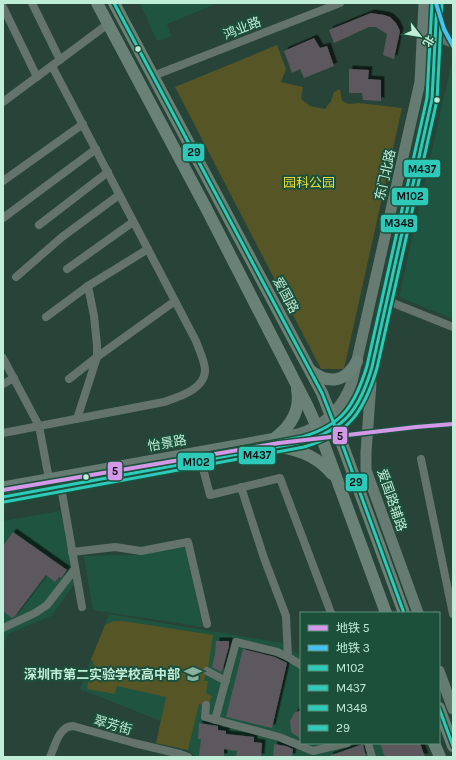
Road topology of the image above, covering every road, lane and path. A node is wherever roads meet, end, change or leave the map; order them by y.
1 (32, 3) edge
2 (97, 3) edge
3 (114, 3) edge
4 (340, 3) edge
5 (424, 3) edge
6 (437, 3) edge
7 (322, 6) edge
8 (3, 7) edge
9 (108, 24) junction
10 (436, 37) junction
11 (453, 44) edge
12 (60, 60) junction
13 (52, 66) junction
14 (153, 76) junction
15 (37, 77) junction
16 (3, 102) edge
17 (83, 124) junction
18 (96, 150) junction
19 (108, 172) junction
20 (3, 182) edge
21 (120, 195) junction
22 (3, 218) edge
23 (133, 222) junction
24 (39, 225) dead end
25 (148, 250) junction
26 (67, 270) dead end
27 (16, 277) dead end
28 (88, 286) junction
29 (175, 301) junction
30 (388, 301) junction
31 (46, 317) dead end
32 (453, 327) edge
33 (97, 357) junction
34 (3, 358) edge
35 (357, 361) junction
36 (372, 367) junction
37 (310, 370) junction
38 (14, 378) junction
39 (69, 379) dead end
40 (3, 384) edge
41 (296, 384) junction
42 (331, 416) junction
43 (77, 419) junction
44 (39, 426) junction
45 (336, 428) junction
46 (318, 431) junction
47 (3, 433) edge
48 (278, 442) junction
49 (421, 459) dead end
50 (201, 461) junction
51 (49, 479) junction
52 (336, 482) junction
53 (3, 487) edge
54 (61, 487) junction
55 (241, 487) junction
56 (3, 497) edge
57 (72, 552) junction
58 (76, 569) junction
59 (82, 607) dead end
60 (331, 612) edge
61 (386, 612) edge
62 (404, 612) edge
63 (418, 612) edge
64 (453, 614) edge
65 (207, 624) dead end
66 (3, 628) edge
67 (288, 656) junction
68 (300, 664) edge
69 (206, 670) dead end
70 (440, 674) edge
71 (226, 681) junction
72 (206, 705) dead end
73 (453, 707) edge
74 (440, 711) edge
75 (215, 720) junction
76 (343, 744) edge
77 (368, 744) edge
78 (434, 744) edge
79 (453, 746) edge
80 (50, 757) edge
81 (188, 757) edge
82 (372, 757) edge
83 (440, 757) edge

1 - 12 street
2 - 9 highway
3 - 14 highway, 爱国路
4 - 7 street, 鸿业路
5 - 35 main road, 东门北路
6 - 10 main road
7 - 14 street, 鸿业路
8 - 15 street
9 - 12 street
9 - 41 highway
10 - 11 street
10 - 30 main road
12 - 13 street
13 - 15 street
13 - 17 street
14 - 37 highway, 爱国路
15 - 16 street
17 - 18 street
17 - 20 street
18 - 19 street
18 - 22 street
19 - 21 street
19 - 24 street
21 - 23 street
21 - 27 street
23 - 25 street
23 - 26 street
25 - 28 street
25 - 29 street
28 - 31 street
28 - 33 street
29 - 33 street
29 - 43 street
30 - 32 street
30 - 36 main road
33 - 39 street
33 - 43 street
34 - 38 street
35 - 37 highway
35 - 42 main road, 东门北路
36 - 45 main road
36 - 63 main road, 爱国路辅路
37 - 42 highway, 爱国路
38 - 40 street
38 - 44 street
41 - 46 highway
41 - 48 highway
42 - 45 highway, 爱国路
42 - 46 main road, 怡景路
43 - 44 street
44 - 47 street
44 - 51 street
45 - 46 main road, 怡景路
45 - 62 highway, 爱国路
46 - 48 main road, 怡景路
46 - 52 highway
48 - 50 main road, 怡景路
48 - 51 main road, 怡景路
48 - 52 highway
49 - 64 street
50 - 54 main road, 怡景路
50 - 55 street
51 - 53 main road, 怡景路
52 - 61 highway
54 - 56 main road, 怡景路
54 - 57 street
55 - 60 street
55 - 67 street
57 - 58 street
57 - 65 street
58 - 59 street
58 - 66 street
67 - 68 street
67 - 71 street
69 - 71 street
70 - 73 main road
71 - 75 street
72 - 75 street
74 - 79 highway
75 - 76 street
77 - 82 street
78 - 83 highway
80 - 81 street, 翠芳街

